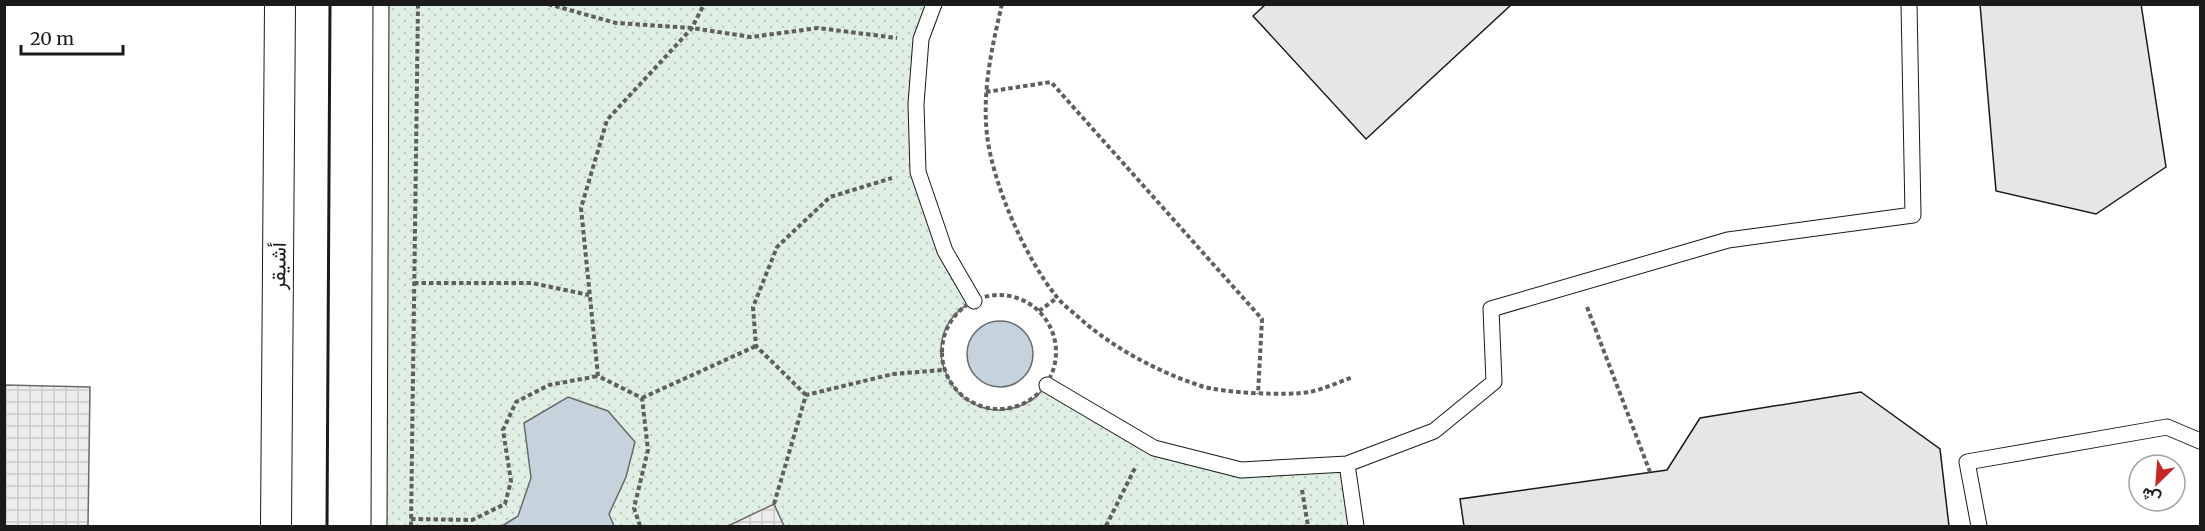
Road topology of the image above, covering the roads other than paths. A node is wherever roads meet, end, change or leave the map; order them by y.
1 (280, 4) edge
2 (381, 4) edge
3 (934, 4) edge
4 (1909, 4) edge
5 (974, 301) road end
6 (1047, 385) road end
7 (2200, 441) edge
8 (1347, 464) junction
9 (276, 526) edge
10 (379, 526) edge
11 (1356, 526) edge
12 (1979, 526) edge

1 - 9 street, أشيقر
2 - 10 lane
3 - 5 lane
4 - 8 lane
6 - 8 lane
7 - 12 lane
8 - 11 lane

